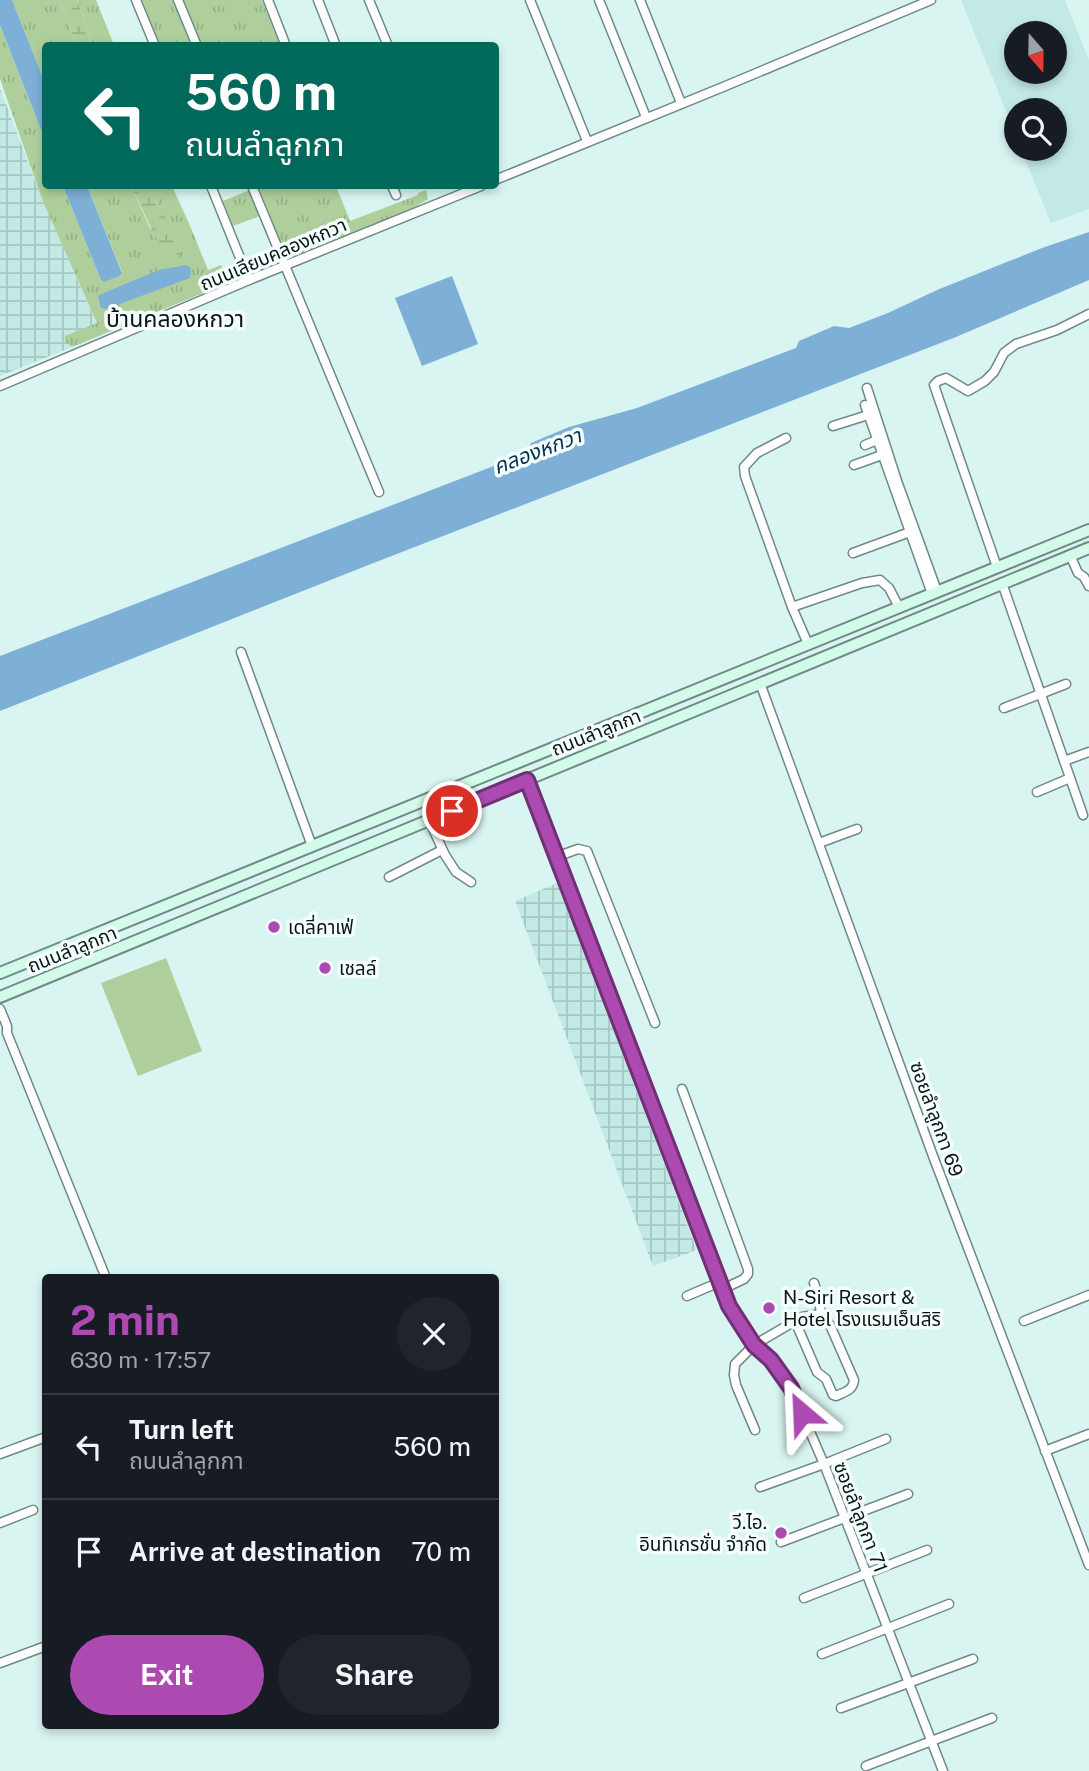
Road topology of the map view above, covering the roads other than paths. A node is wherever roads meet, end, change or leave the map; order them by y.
1 (136, 0) edge
2 (178, 0) edge
3 (268, 0) edge
4 (318, 0) edge
5 (369, 0) edge
6 (530, 0) edge
7 (599, 0) edge
8 (640, 0) edge
9 (931, 0) edge
10 (153, 42) edge
11 (195, 42) edge
12 (284, 42) edge
13 (334, 42) edge
14 (386, 42) edge
15 (681, 103) junction
16 (646, 117) junction
17 (587, 141) junction
18 (499, 178) edge
19 (212, 189) edge
20 (253, 189) edge
21 (393, 189) edge
22 (474, 189) edge
23 (396, 195) dead end
24 (285, 266) junction
25 (250, 280) junction
26 (1089, 314) edge
27 (0, 386) edge
28 (867, 388) dead end
29 (865, 405) dead end
30 (868, 415) junction
31 (833, 426) dead end
32 (786, 438) dead end
33 (877, 440) junction
34 (865, 445) dead end
35 (882, 455) junction
36 (854, 465) dead end
37 (379, 492) dead end
38 (1089, 530) edge
39 (910, 532) junction
40 (1089, 548) edge
41 (853, 553) dead end
42 (1070, 555) junction
43 (997, 567) junction
44 (1002, 583) junction
45 (1089, 586) edge
46 (935, 593) junction
47 (792, 607) junction
48 (899, 607) junction
49 (850, 627) junction
50 (856, 643) junction
51 (808, 644) junction
52 (242, 652) dead end
53 (760, 683) junction
54 (1066, 684) dead end
55 (1040, 694) junction
56 (1004, 708) dead end
57 (1089, 752) edge
58 (1064, 761) junction
59 (1070, 778) junction
60 (527, 780) junction
61 (1037, 792) dead end
62 (1083, 816) dead end
63 (429, 820) junction
64 (857, 829) dead end
65 (819, 843) junction
66 (312, 846) junction
67 (442, 849) junction
68 (556, 857) junction
69 (389, 877) dead end
70 (471, 882) dead end
71 (0, 973) edge
72 (0, 997) edge
73 (0, 1009) edge
74 (655, 1023) dead end
75 (4, 1031) edge
76 (682, 1089) dead end
77 (104, 1274) edge
78 (814, 1283) dead end
79 (721, 1286) junction
80 (1089, 1295) edge
81 (687, 1296) dead end
82 (821, 1314) junction
83 (795, 1321) junction
84 (1024, 1321) dead end
85 (754, 1345) junction
86 (755, 1430) dead end
87 (1089, 1434) edge
88 (42, 1438) edge
89 (886, 1439) dead end
90 (1045, 1451) junction
91 (0, 1454) edge
92 (824, 1464) junction
93 (760, 1487) dead end
94 (908, 1494) dead end
95 (33, 1510) dead end
96 (845, 1517) junction
97 (0, 1523) edge
98 (781, 1542) dead end
99 (927, 1550) dead end
100 (1089, 1565) edge
101 (866, 1573) junction
102 (804, 1598) dead end
103 (949, 1604) dead end
104 (888, 1628) junction
105 (42, 1647) edge
106 (822, 1654) dead end
107 (973, 1659) dead end
108 (0, 1663) edge
109 (909, 1684) junction
110 (841, 1708) dead end
111 (992, 1718) dead end
112 (932, 1742) junction
113 (866, 1766) dead end
114 (943, 1771) edge

1 - 10 street
2 - 11 street
3 - 12 street
4 - 13 street
5 - 14 street
6 - 17 street
7 - 16 street
8 - 15 street
9 - 15 street
15 - 16 street
16 - 17 street
17 - 18 street
19 - 25 street
20 - 24 street
21 - 23 street
22 - 24 street, ถนนเลียบคลองหกวา
24 - 25 street, ถนนเลียบคลองหกวา
24 - 37 street
25 - 27 street, ถนนเลียบคลองหกวา
26 - 43 street
28 - 46 street
29 - 30 street
30 - 31 street
30 - 33 street
32 - 47 street
33 - 34 street
33 - 35 street
35 - 36 street
35 - 39 street
38 - 43 main road, ถนนลำลูกกา
39 - 41 street
39 - 46 street
40 - 42 main road, ถนนลำลูกกา
42 - 44 main road, ถนนลำลูกกา
42 - 45 street
43 - 46 main road, ถนนลำลูกกา
44 - 50 main road, ถนนลำลูกกา
44 - 55 street
46 - 48 main road, ถนนลำลูกกา
47 - 48 street
47 - 51 street
48 - 49 main road, ถนนลำลูกกา
49 - 50 main road
49 - 51 main road, ถนนลำลูกกา
50 - 53 main road, ถนนลำลูกกา
51 - 66 main road, ถนนลำลูกกา
52 - 66 street
53 - 60 main road, ถนนลำลูกกา
53 - 65 street, ซอยลำลูกกา 69
54 - 55 street
55 - 56 street
55 - 58 street
57 - 58 street
58 - 59 street
59 - 61 street
59 - 62 street
60 - 63 main road, ถนนลำลูกกา
60 - 68 street, ซอยลำลูกกา 71
63 - 67 street
63 - 72 main road, ถนนลำลูกกา
64 - 65 street
65 - 90 street, ซอยลำลูกกา 69
66 - 71 main road, ถนนลำลูกกา
67 - 69 street
67 - 70 street
68 - 74 street
68 - 79 street, ซอยลำลูกกา 71
73 - 75 street
75 - 77 street
76 - 79 street
78 - 82 street
79 - 81 street
79 - 85 street, ซอยลำลูกกา 71
80 - 84 street
82 - 83 street
82 - 83 street
83 - 85 street
85 - 86 street
85 - 92 street, ซอยลำลูกกา 71
87 - 90 street
88 - 91 street
89 - 92 street
90 - 100 street, ซอยลำลูกกา 69
92 - 93 street
92 - 96 street, ซอยลำลูกกา 71
94 - 96 street
95 - 97 street
96 - 98 street
96 - 101 street, ซอยลำลูกกา 71
99 - 101 street
101 - 102 street
101 - 104 street, ซอยลำลูกกา 71
103 - 104 street
104 - 106 street
104 - 109 street, ซอยลำลูกกา 71
105 - 108 street
107 - 109 street
109 - 110 street
109 - 112 street, ซอยลำลูกกา 71
111 - 112 street
112 - 113 street
112 - 114 street, ซอยลำลูกกา 71

